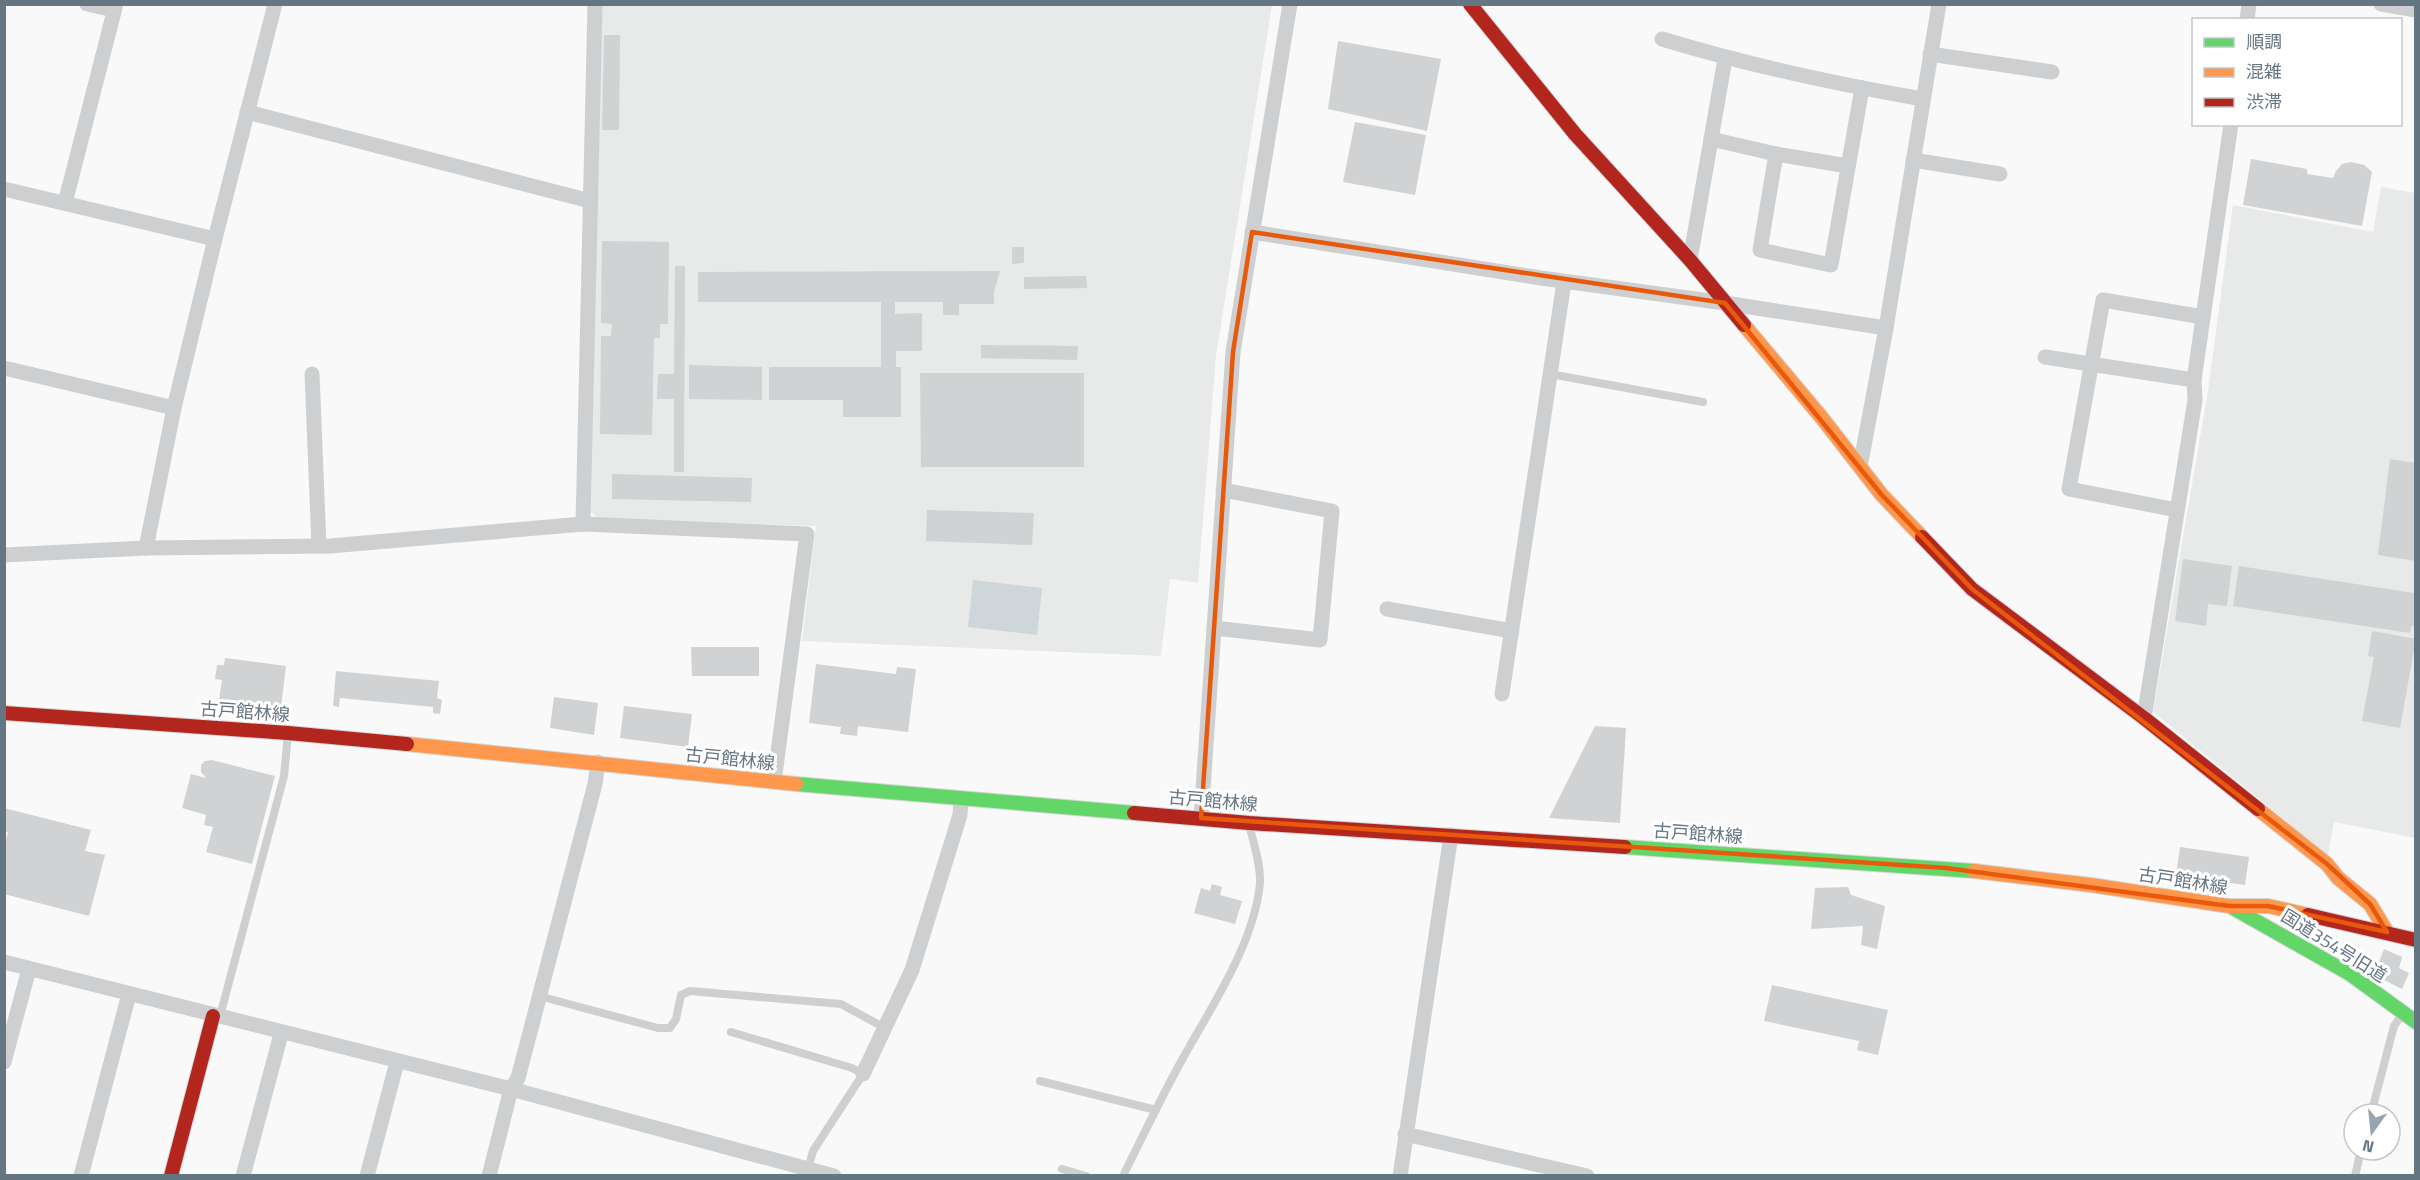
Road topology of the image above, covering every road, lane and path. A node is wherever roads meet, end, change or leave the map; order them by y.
1 (87, 4) edge
2 (275, 4) edge
3 (595, 4) edge
4 (1290, 4) edge
5 (1470, 4) edge
6 (1939, 4) edge
7 (2380, 4) edge
8 (115, 7) edge
9 (2415, 10) edge
10 (1662, 39) dead end
11 (1930, 54) junction
12 (1725, 58) junction
13 (2052, 72) dead end
14 (1862, 88) junction
15 (1923, 99) junction
16 (247, 112) junction
17 (2232, 126) edge
18 (1711, 139) junction
19 (1776, 154) junction
20 (1913, 160) junction
21 (1848, 166) junction
22 (2000, 174) dead end
23 (4, 189) edge
24 (590, 201) junction
25 (65, 203) junction
26 (1252, 232) junction
27 (215, 239) junction
28 (1690, 260) junction
29 (1564, 282) junction
30 (1725, 303) junction
31 (2203, 317) junction
32 (1886, 328) junction
33 (2045, 357) dead end
34 (2092, 364) junction
35 (4, 368) edge
36 (312, 374) dead end
37 (1550, 374) junction
38 (2194, 380) junction
39 (1703, 402) dead end
40 (174, 408) junction
41 (1860, 466) junction
42 (1223, 490) junction
43 (2177, 510) junction
44 (583, 524) junction
45 (319, 546) junction
46 (147, 548) junction
47 (4, 555) edge
48 (1387, 609) dead end
49 (1214, 628) junction
50 (1512, 631) junction
51 (1502, 694) dead end
52 (4, 713) edge
53 (2144, 718) junction
54 (288, 734) junction
55 (598, 762) junction
56 (774, 782) junction
57 (961, 800) junction
58 (1201, 818) junction
59 (1249, 823) junction
60 (1451, 835) junction
61 (2229, 906) junction
62 (2387, 932) junction
63 (2415, 940) edge
64 (4, 962) edge
65 (29, 969) junction
66 (129, 994) junction
67 (539, 996) junction
68 (2404, 1012) junction
69 (217, 1017) junction
70 (2415, 1022) edge
71 (885, 1028) junction
72 (731, 1032) dead end
73 (281, 1034) junction
74 (4, 1062) edge
75 (397, 1062) junction
76 (863, 1074) junction
77 (1040, 1081) dead end
78 (511, 1089) junction
79 (2374, 1102) edge
80 (1156, 1110) junction
81 (1405, 1134) junction
82 (1062, 1169) dead end
83 (801, 1170) edge
84 (81, 1176) edge
85 (171, 1176) edge
86 (243, 1176) edge
87 (367, 1176) edge
88 (489, 1176) edge
89 (834, 1176) edge
90 (1086, 1176) edge
91 (1123, 1176) edge
92 (1400, 1176) edge
93 (1587, 1176) edge

1 - 8 street
2 - 16 street
3 - 24 street
4 - 26 street
5 - 28 main road
6 - 11 street
7 - 9 street
8 - 25 street
10 - 12 street
11 - 13 street
11 - 15 street
12 - 14 street
12 - 18 street
14 - 15 street
14 - 21 street
15 - 20 street
16 - 24 street
16 - 27 street
17 - 31 street
18 - 19 street
18 - 28 street
19 - 21 street
19 - 21 street
20 - 22 street
20 - 32 street
23 - 25 street
24 - 44 street
25 - 27 street
26 - 29 street
26 - 42 street
27 - 40 street
28 - 30 main road
29 - 30 street
29 - 37 street
30 - 32 street
30 - 41 main road
31 - 34 street
31 - 38 street
32 - 41 street
33 - 34 street
34 - 38 street
34 - 43 street
35 - 40 street
36 - 45 street
37 - 39 lane
37 - 50 street
38 - 43 street
40 - 46 street
41 - 53 main road
42 - 49 street
42 - 49 street
43 - 53 street
44 - 45 street
44 - 56 street
45 - 46 street
46 - 47 street
48 - 50 street
49 - 58 street
50 - 51 street
52 - 54 main road, 古戸館林線
53 - 62 main road
54 - 55 main road, 古戸館林線
54 - 69 lane
55 - 56 main road, 古戸館林線
55 - 67 street
56 - 57 main road, 古戸館林線
57 - 58 main road, 古戸館林線
57 - 71 street
58 - 59 main road, 古戸館林線
59 - 60 main road, 古戸館林線
59 - 80 lane
60 - 61 main road, 古戸館林線
60 - 81 street
61 - 62 main road, 古戸館林線
61 - 68 main road, 国道354号旧道
62 - 63 main road, 古戸館林線
64 - 65 street
65 - 66 street
65 - 74 street
66 - 69 street
66 - 84 street
67 - 71 lane
67 - 78 street
68 - 70 main road, 国道354号旧道
68 - 79 lane
69 - 73 street
69 - 85 main road
71 - 76 street
72 - 76 lane
73 - 75 street
73 - 86 street
75 - 78 street
75 - 87 street
76 - 83 lane
77 - 80 lane
78 - 83 street
78 - 88 street
80 - 91 lane
81 - 92 street
81 - 93 street
82 - 90 lane
83 - 89 street

